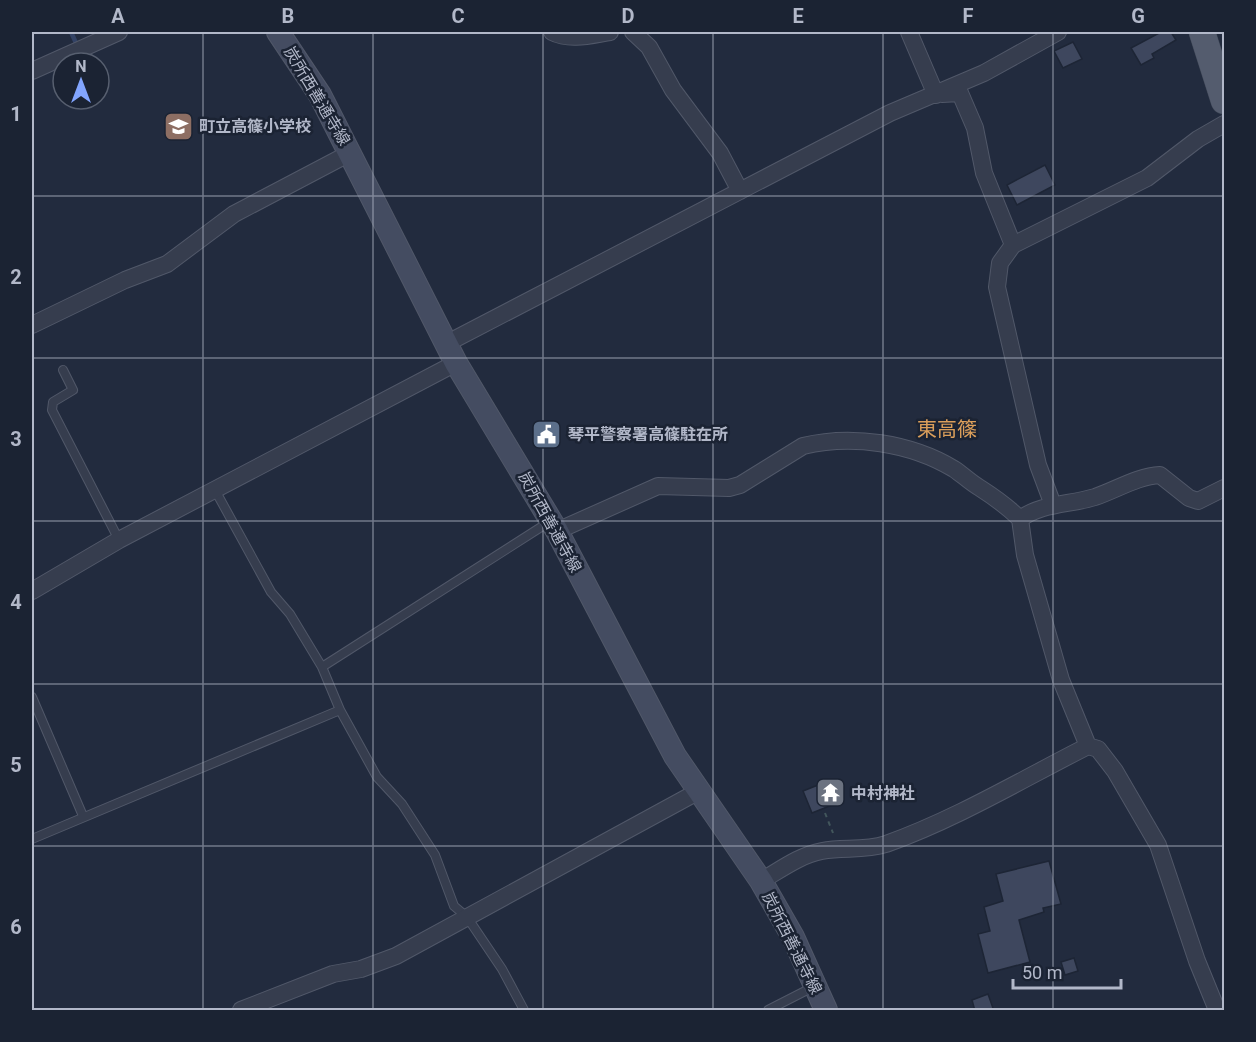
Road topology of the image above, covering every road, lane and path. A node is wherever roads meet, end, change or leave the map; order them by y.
1 (119, 32) edge
2 (278, 32) edge
3 (552, 32) edge
4 (610, 32) edge
5 (633, 32) edge
6 (909, 32) edge
7 (1058, 32) edge
8 (1202, 32) edge
9 (32, 71) edge
10 (936, 95) junction
11 (1224, 101) edge
12 (1224, 124) edge
13 (350, 153) junction
14 (740, 191) junction
15 (1014, 245) junction
16 (32, 325) edge
17 (457, 338) dead end
18 (456, 363) junction
19 (63, 370) dead end
20 (1224, 488) edge
21 (215, 490) junction
22 (1053, 506) junction
23 (1020, 519) junction
24 (553, 526) junction
25 (119, 540) junction
26 (32, 591) edge
27 (322, 668) junction
28 (32, 697) edge
29 (340, 710) junction
30 (1088, 746) junction
31 (699, 791) junction
32 (825, 813) dead end
33 (83, 816) junction
34 (32, 839) edge
35 (840, 850) junction
36 (761, 881) junction
37 (467, 917) junction
38 (816, 986) junction
39 (241, 1011) edge
40 (524, 1011) edge
41 (768, 1011) edge
42 (826, 1011) edge
43 (1217, 1011) edge

1 - 9 street
2 - 13 main road, 炭所西善通寺線
3 - 4 street
5 - 14 street
6 - 10 street
7 - 10 street
8 - 11 main road
10 - 14 street
10 - 15 street
12 - 15 street
13 - 16 street
13 - 18 main road, 炭所西善通寺線
14 - 17 street
15 - 22 street
18 - 21 street
18 - 24 main road, 炭所西善通寺線
19 - 25 lane
20 - 22 street
21 - 25 street
21 - 27 lane
22 - 23 street
23 - 24 street
23 - 30 street
24 - 27 lane
24 - 31 main road, 炭所西善通寺線
25 - 26 street
27 - 29 lane
28 - 33 lane
29 - 33 lane
29 - 37 lane
30 - 35 street
30 - 43 street
31 - 36 main road, 炭所西善通寺線
31 - 37 street
32 - 35 path
33 - 34 lane
35 - 36 street
36 - 38 main road, 炭所西善通寺線
37 - 39 street
37 - 40 lane
38 - 41 lane
38 - 42 main road, 炭所西善通寺線

